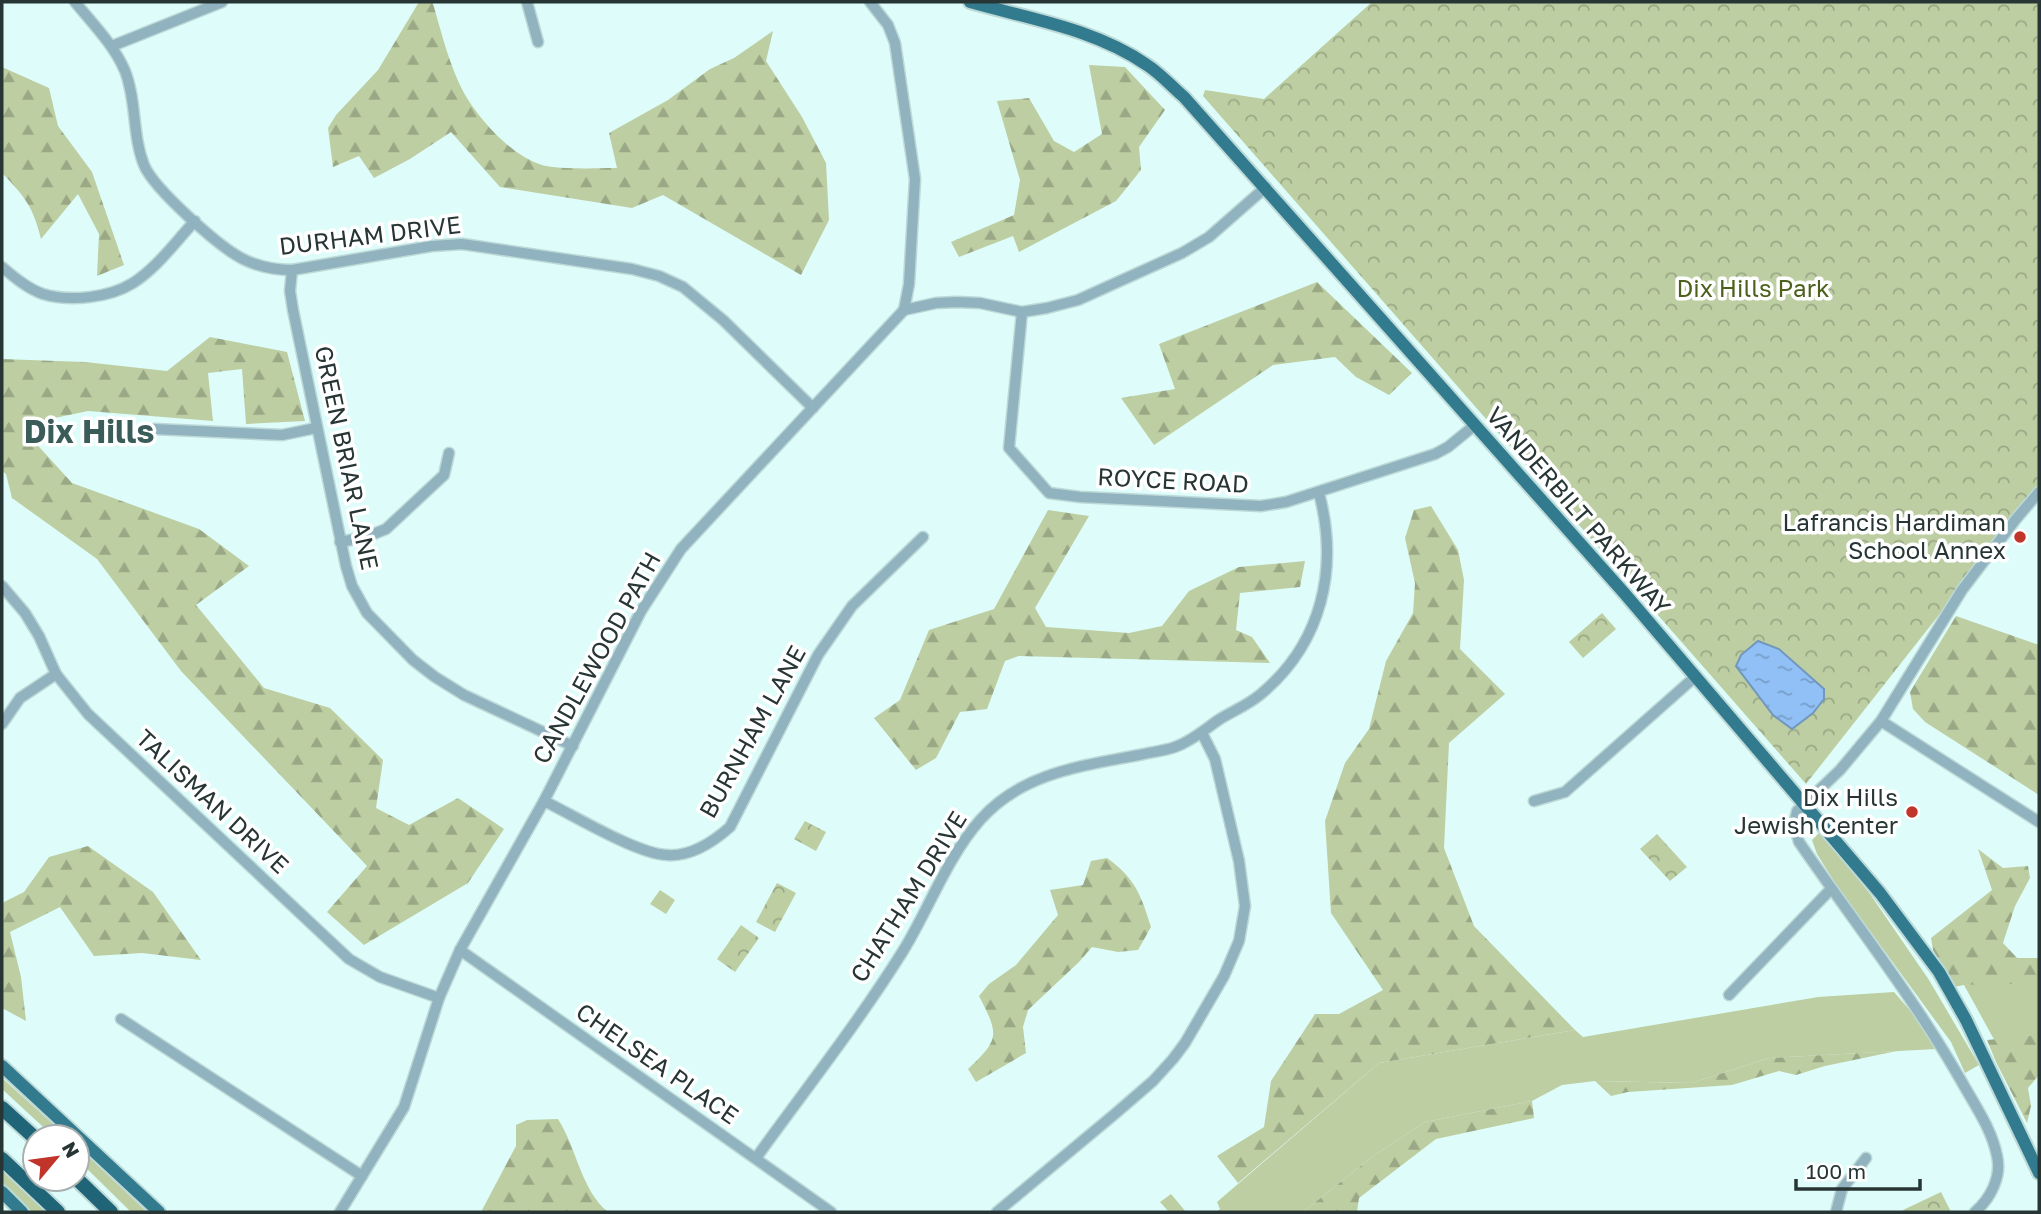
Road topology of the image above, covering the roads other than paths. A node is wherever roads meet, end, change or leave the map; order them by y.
1 (75, 2) edge
2 (222, 2) edge
3 (527, 2) edge
4 (870, 2) edge
5 (978, 3) edge
6 (538, 42) dead end
7 (112, 46) junction
8 (1266, 187) junction
9 (195, 221) junction
10 (2, 267) edge
11 (292, 271) junction
12 (904, 310) junction
13 (1022, 312) junction
14 (813, 408) junction
15 (1475, 425) junction
16 (316, 428) junction
17 (154, 429) dead end
18 (449, 453) dead end
19 (2039, 492) edge
20 (1319, 493) junction
21 (923, 537) dead end
22 (340, 542) junction
23 (2, 586) edge
24 (56, 674) junction
25 (1696, 676) junction
26 (1881, 721) junction
27 (2, 724) edge
28 (1202, 733) junction
29 (573, 746) junction
30 (544, 801) junction
31 (1534, 801) dead end
32 (1805, 804) junction
33 (2039, 822) edge
34 (1831, 889) junction
35 (460, 950) junction
36 (1729, 995) dead end
37 (439, 998) junction
38 (121, 1019) dead end
39 (2, 1066) edge
40 (2, 1108) edge
41 (21, 1125) edge
42 (756, 1158) junction
43 (1866, 1158) dead end
44 (2, 1159) edge
45 (2039, 1173) edge
46 (362, 1176) junction
47 (2, 1192) edge
48 (91, 1193) edge
49 (22, 1212) edge
50 (58, 1212) edge
51 (111, 1212) edge
52 (159, 1212) edge
53 (340, 1212) edge
54 (831, 1212) edge
55 (998, 1212) edge
56 (1836, 1212) edge
57 (1975, 1212) edge

1 - 7 street, DURHAM DRIVE
2 - 7 street
3 - 6 street
4 - 12 street
5 - 8 main road, VANDERBILT PARKWAY
7 - 9 street, DURHAM DRIVE
8 - 13 street
8 - 15 main road, VANDERBILT PARKWAY
9 - 10 street
9 - 11 street, DURHAM DRIVE
11 - 14 street, DURHAM DRIVE
11 - 16 street, GREEN BRIAR LANE
12 - 13 street
12 - 14 street, CANDLEWOOD PATH
13 - 20 street, ROYCE ROAD
14 - 29 street, CANDLEWOOD PATH
15 - 20 street, ROYCE ROAD
15 - 25 main road, VANDERBILT PARKWAY
16 - 17 street
16 - 22 street, GREEN BRIAR LANE
18 - 22 street
19 - 26 street
20 - 28 street, CHATHAM DRIVE
21 - 30 street, BURNHAM LANE
22 - 29 street, GREEN BRIAR LANE
23 - 24 street, TALISMAN DRIVE
24 - 27 street
24 - 37 street, TALISMAN DRIVE
25 - 31 street
25 - 32 main road, VANDERBILT PARKWAY
26 - 32 street
26 - 33 street
28 - 42 street, CHATHAM DRIVE
28 - 55 street
29 - 30 street, CANDLEWOOD PATH
30 - 35 street, CANDLEWOOD PATH
32 - 34 street
32 - 45 main road, VANDERBILT PARKWAY
34 - 36 street
34 - 57 street
35 - 37 street, CANDLEWOOD PATH
35 - 42 street, CHELSEA PLACE
37 - 46 street, CANDLEWOOD PATH
38 - 46 street
39 - 52 main road
40 - 41 highway
42 - 54 street, CHELSEA PLACE
43 - 56 street
44 - 50 highway
46 - 53 street, CANDLEWOOD PATH
47 - 49 main road
48 - 51 highway

